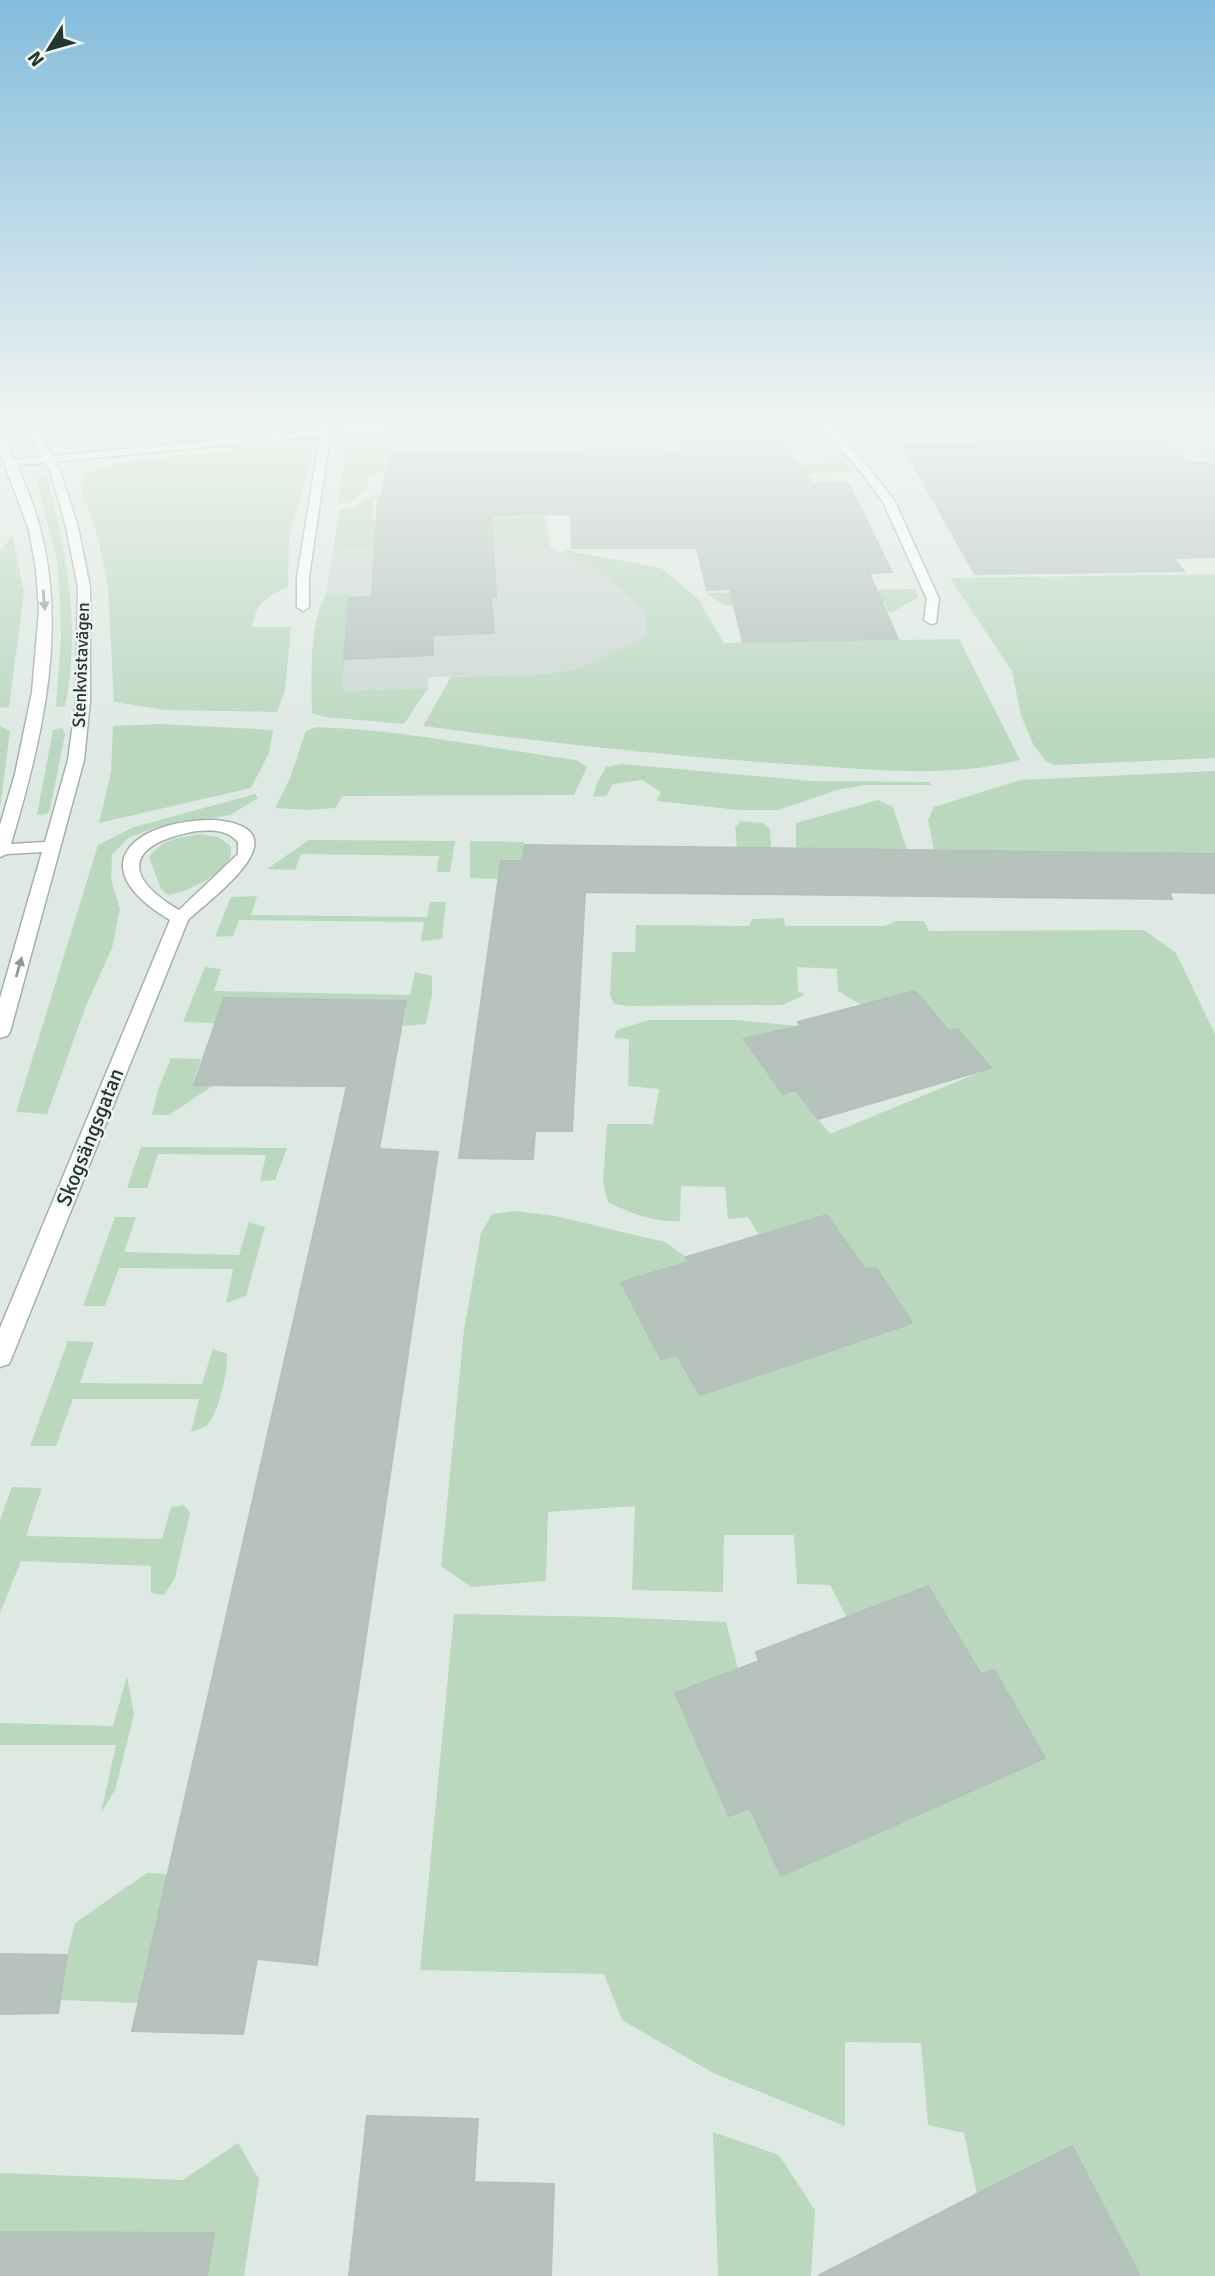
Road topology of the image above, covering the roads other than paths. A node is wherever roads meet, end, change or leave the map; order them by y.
1 (35, 529) edge
2 (72, 529) edge
3 (311, 529) edge
4 (901, 529) edge
5 (303, 607) dead end
6 (931, 620) dead end
7 (53, 847) junction
8 (0, 850) edge
9 (180, 918) junction
10 (0, 1032) edge
11 (0, 1357) edge

1 -> 8 street, Stenkvistavägen
2 - 7 street, Stenkvistavägen
3 - 5 street
4 - 6 street
7 - 8 street
10 -> 7 street, Stenkvistavägen
9 - 9 street, Skogsängsgatan
9 - 11 street, Skogsängsgatan

